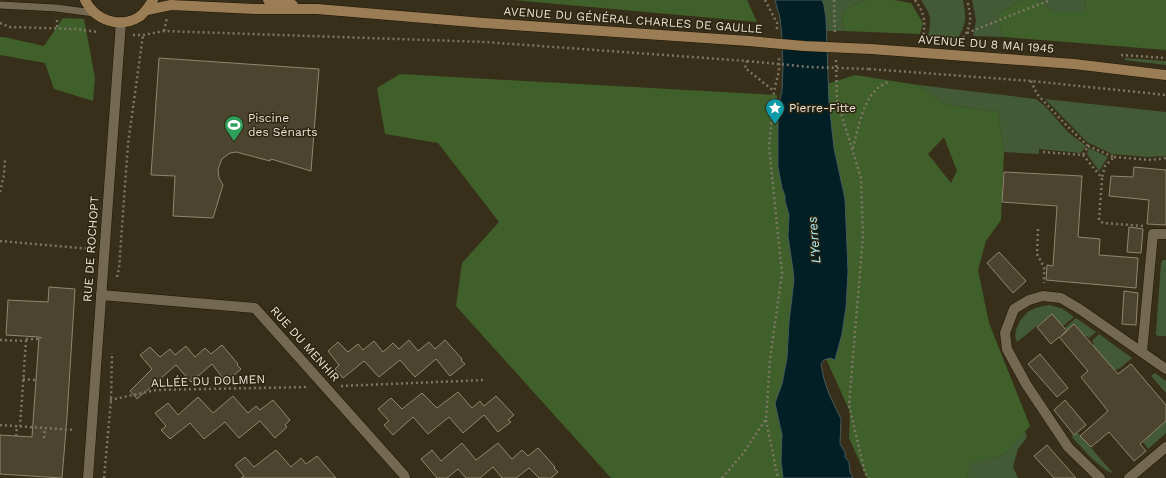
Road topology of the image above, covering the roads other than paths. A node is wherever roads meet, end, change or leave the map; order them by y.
1 (85, 0) edge
2 (153, 0) edge
3 (268, 0) edge
4 (0, 5) edge
5 (316, 9) junction
6 (147, 10) junction
7 (94, 13) junction
8 (121, 22) junction
9 (804, 46) joint
10 (1166, 76) edge
11 (1166, 234) edge
12 (101, 295) junction
13 (1142, 352) junction
14 (1166, 369) edge
15 (1166, 447) edge
16 (88, 478) edge
17 (405, 478) edge
18 (1100, 478) edge
19 (1129, 478) edge

1 - 7 main road
2 - 6 main road
3 - 5 main road, AVENUE DU GÉNÉRAL CHARLES DE GAULLE
4 - 7 lane
5 - 6 main road, AVENUE DU GÉNÉRAL CHARLES DE GAULLE
5 - 9 main road, AVENUE DU GÉNÉRAL CHARLES DE GAULLE, bridge
6 - 8 main road
7 - 8 main road
8 - 12 street, RUE DE ROCHOPT
9 - 10 main road, AVENUE DU 8 MAI 1945, bridge
11 - 13 street
12 - 16 street, RUE DE ROCHOPT
12 - 17 street, RUE DU MENHIR
13 - 14 street
13 - 18 street
15 - 19 street

